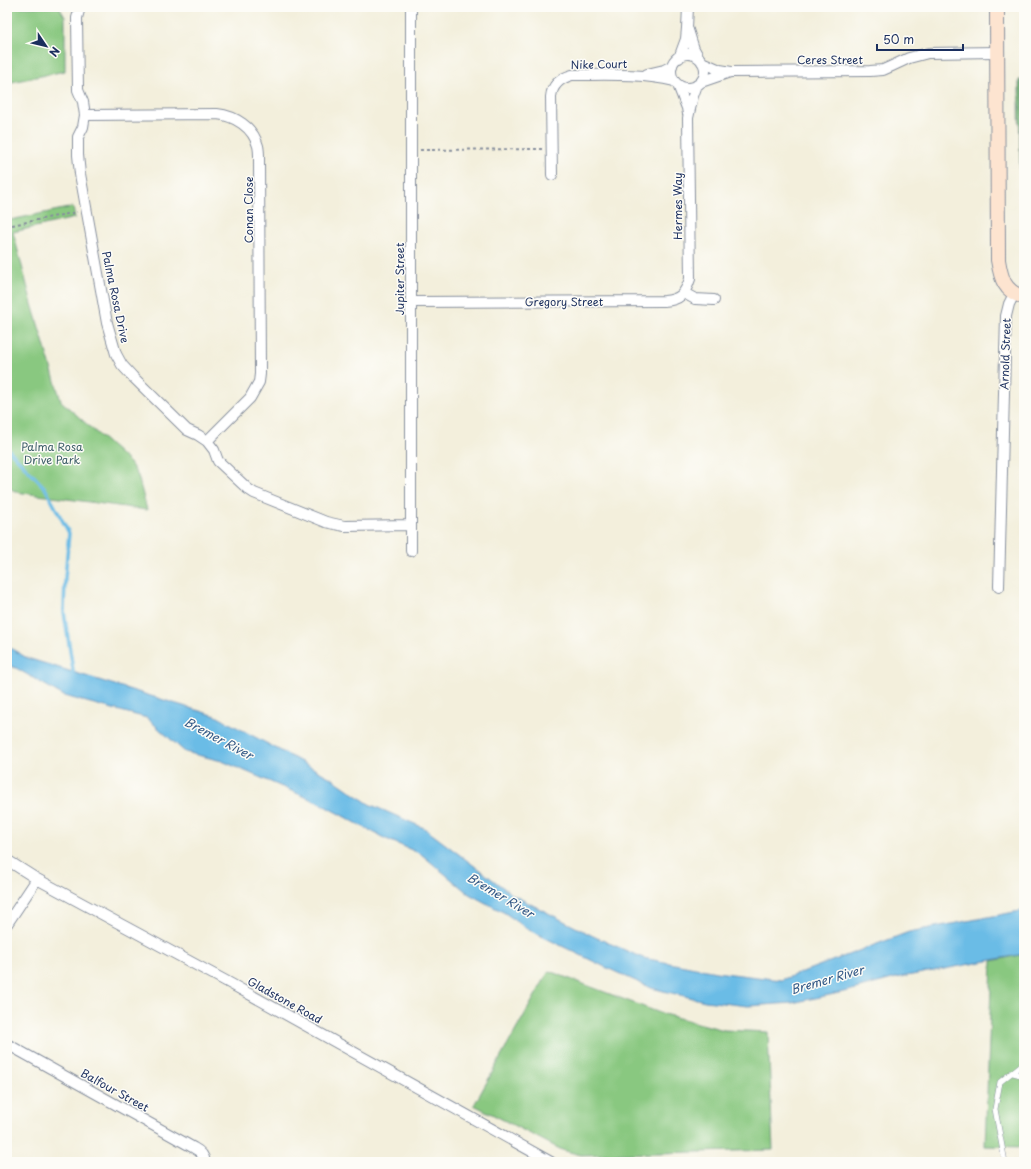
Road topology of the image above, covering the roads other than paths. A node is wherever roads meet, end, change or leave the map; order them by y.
1 (80, 7) edge
2 (411, 7) edge
3 (688, 7) edge
4 (997, 7) edge
5 (687, 28) junction
6 (998, 52) junction
7 (700, 60) junction
8 (676, 62) junction
9 (731, 72) junction
10 (641, 75) junction
11 (676, 83) junction
12 (699, 84) junction
13 (85, 115) junction
14 (688, 118) junction
15 (552, 175) dead end
16 (684, 293) junction
17 (1019, 295) edge
18 (714, 300) dead end
19 (411, 302) junction
20 (207, 441) junction
21 (411, 525) junction
22 (411, 551) dead end
23 (999, 587) dead end
24 (7, 860) edge
25 (37, 880) junction
26 (7, 924) edge
27 (7, 1044) edge
28 (1024, 1063) edge
29 (1012, 1073) junction
30 (1024, 1076) edge
31 (206, 1162) edge
32 (551, 1162) edge
33 (1005, 1162) edge

1 - 13 street, Palma Rosa Drive
2 - 19 street, Jupiter Street
3 - 5 street
4 - 6 main road, Arnold Street
5 - 7 street
5 - 8 street
6 - 9 street, Ceres Street
6 - 17 main road, Arnold Street
7 - 8 street
7 - 9 street, Ceres Street
7 - 12 street
8 - 10 street, Nike Court
8 - 11 street
9 - 12 street, Ceres Street
10 - 11 street, Nike Court
10 - 15 street, Nike Court
11 - 12 street
11 - 14 street, Hermes Way
12 - 14 street, Hermes Way
13 - 20 street, Palma Rosa Drive
13 - 20 street, Conan Close
14 - 16 street, Hermes Way
16 - 18 street
16 - 19 street, Gregory Street
17 - 23 street, Arnold Street
19 - 21 street, Jupiter Street
20 - 21 street
21 - 22 street, Jupiter Street
24 - 25 street, Gladstone Road
25 - 26 street
25 - 32 street, Gladstone Road
27 - 31 street, Balfour Street
28 - 29 lane
29 - 30 lane
29 - 33 lane

